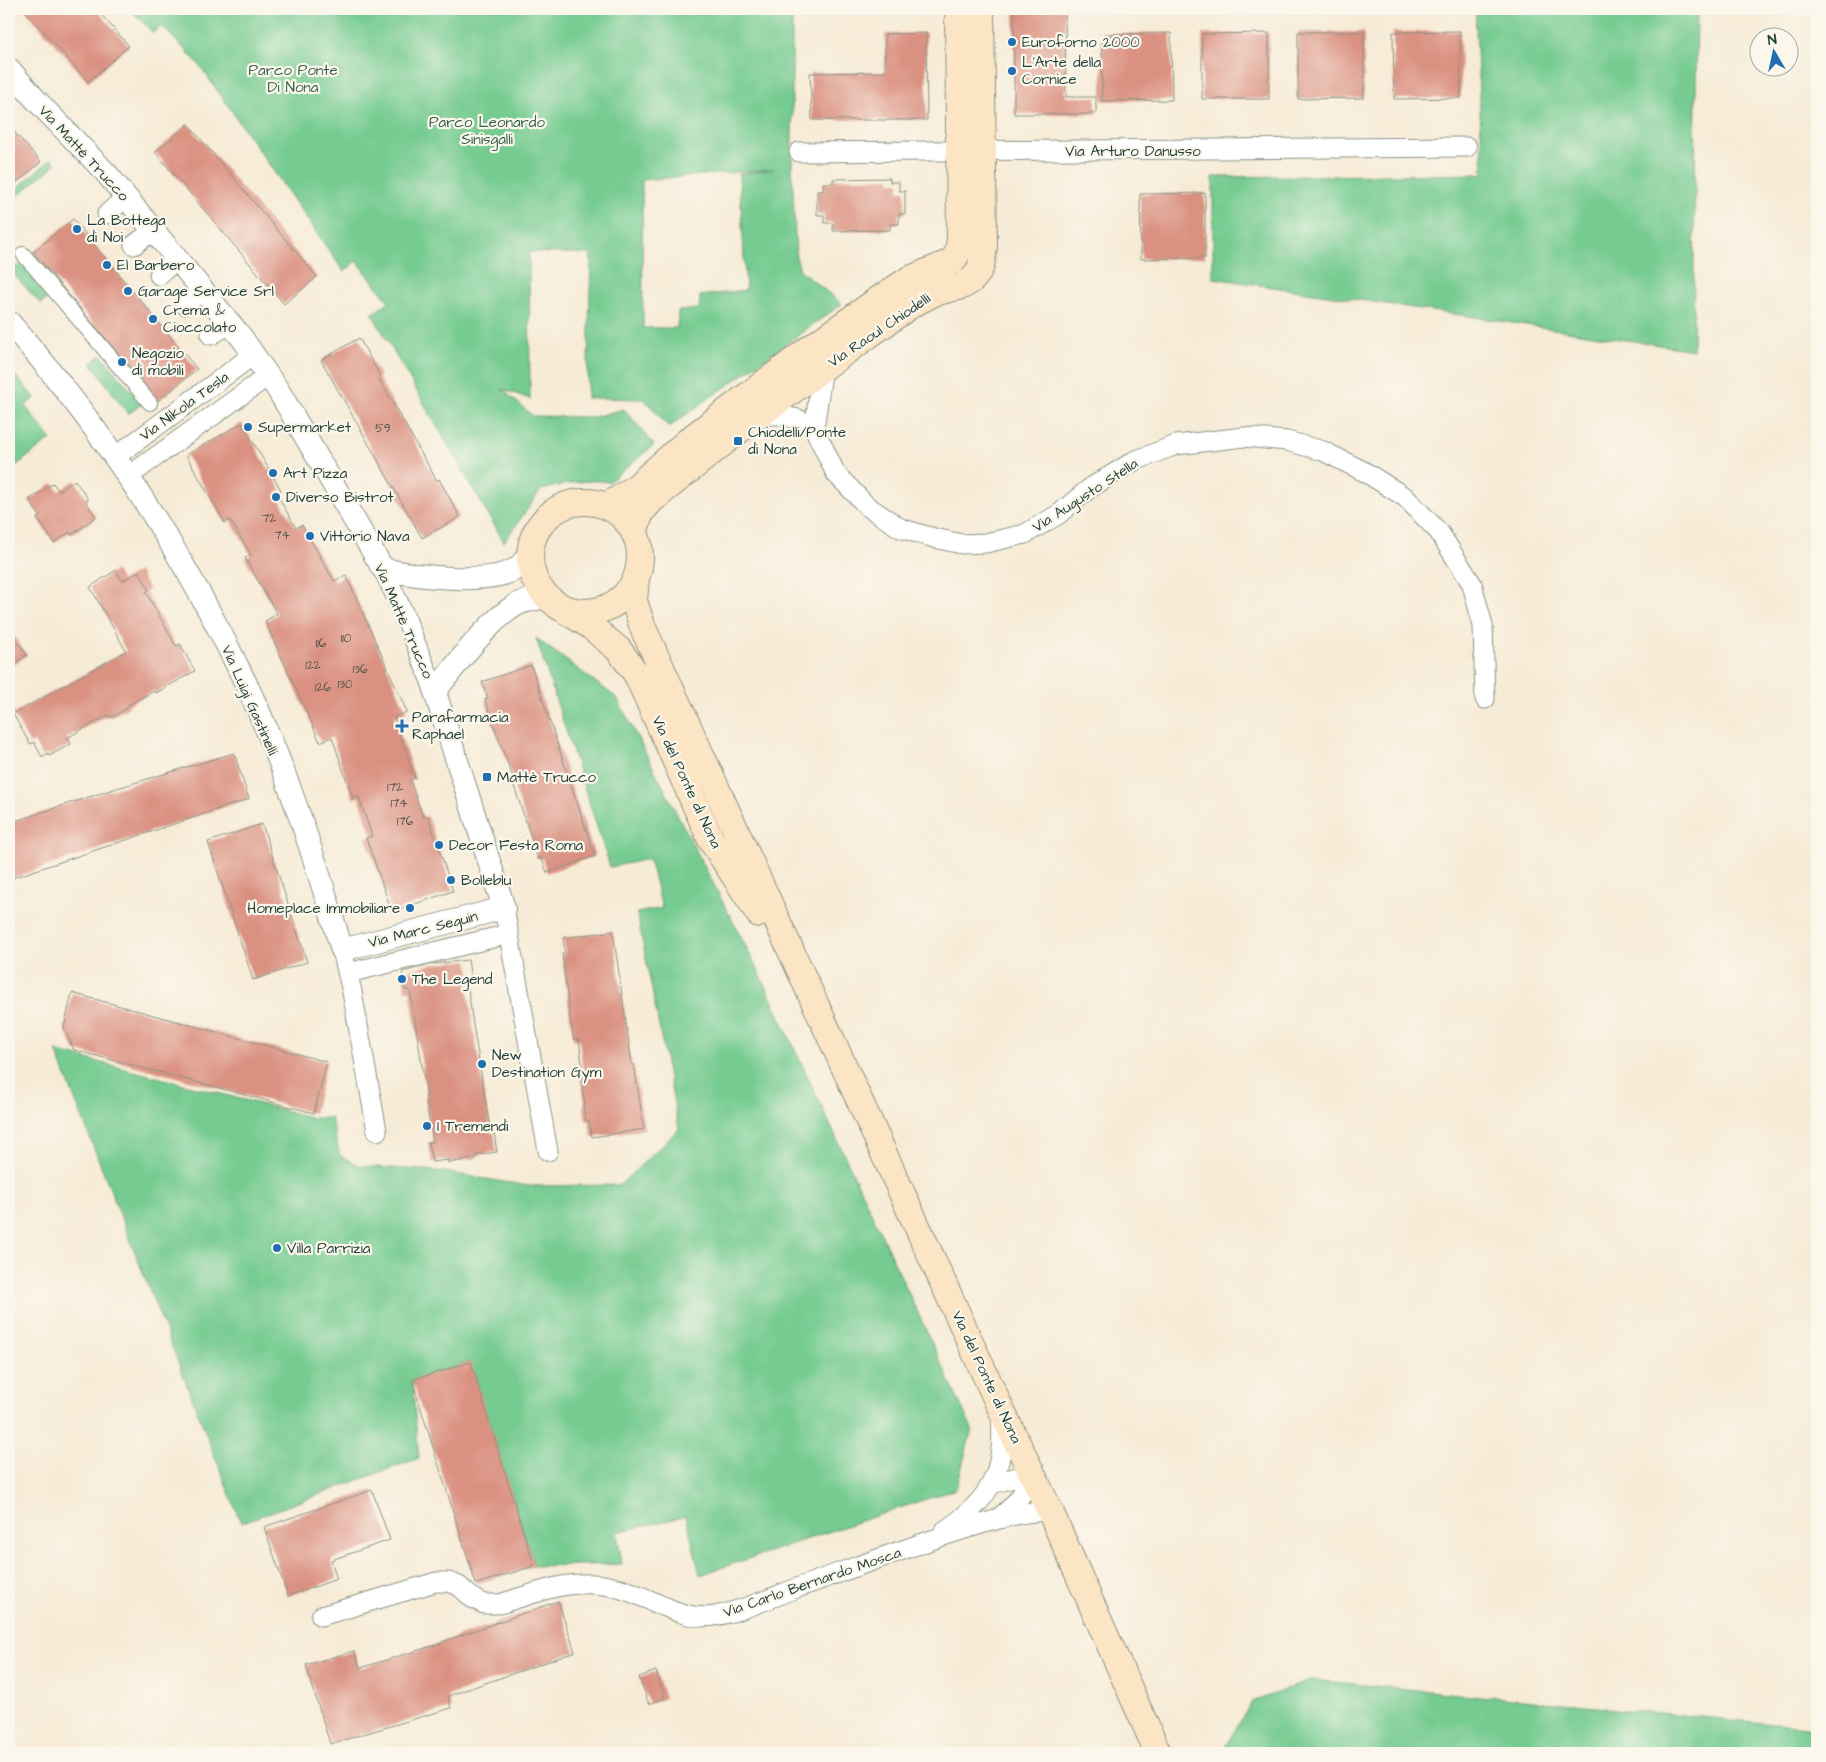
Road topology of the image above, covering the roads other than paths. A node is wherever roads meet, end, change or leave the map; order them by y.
1 (958, 9) edge
2 (981, 9) edge
3 (9, 69) edge
4 (9, 93) edge
5 (36, 100) junction
6 (1467, 147) dead end
7 (799, 152) dead end
8 (971, 152) junction
9 (126, 197) junction
10 (107, 214) dead end
11 (154, 230) junction
12 (134, 245) dead end
13 (23, 254) dead end
14 (178, 259) junction
15 (159, 275) dead end
16 (203, 290) junction
17 (185, 305) dead end
18 (9, 322) edge
19 (231, 323) junction
20 (211, 335) dead end
21 (253, 355) junction
22 (823, 368) junction
23 (268, 376) junction
24 (150, 403) dead end
25 (760, 415) junction
26 (814, 428) junction
27 (115, 457) junction
28 (129, 476) junction
29 (607, 506) junction
30 (634, 533) junction
31 (529, 553) junction
32 (383, 569) junction
33 (636, 578) junction
34 (552, 601) junction
35 (435, 692) junction
36 (1485, 700) dead end
37 (504, 908) junction
38 (509, 934) junction
39 (342, 950) junction
40 (348, 974) junction
41 (814, 1002) junction
42 (377, 1131) dead end
43 (548, 1150) dead end
44 (1000, 1407) junction
45 (1032, 1473) junction
46 (992, 1484) junction
47 (1050, 1511) junction
48 (994, 1521) junction
49 (933, 1539) junction
50 (321, 1616) dead end
51 (1158, 1753) edge

1 - 8 main road, Via Raoul Chiodelli
2 - 8 main road, Via Raoul Chiodelli
3 - 5 street, Via Mattè Trucco
4 - 5 street
5 - 9 street, Via Mattè Trucco
6 - 8 street, Via Arturo Danusso
7 - 8 street, Via Arturo Danusso
8 - 22 main road, Via Raoul Chiodelli
8 - 29 main road, Via Raoul Chiodelli
9 - 10 street
9 - 11 street, Via Mattè Trucco
11 - 12 street
11 - 14 street, Via Mattè Trucco
13 - 24 street
14 - 15 street
14 - 16 street, Via Mattè Trucco
16 - 17 street
16 - 19 street, Via Mattè Trucco
18 - 27 street, Via Luigi Gastinelli
19 - 20 street
19 - 21 street, Via Mattè Trucco
21 - 23 street, Via Mattè Trucco
21 - 27 street, Via Nikola Tesla
22 - 25 main road, Via Raoul Chiodelli
22 - 26 street
23 - 28 street, Via Nikola Tesla
23 - 32 street, Via Mattè Trucco
25 - 26 street
25 - 30 main road, Via Raoul Chiodelli
26 - 36 street, Via Augusto Stella
27 - 28 street, Via Luigi Gastinelli
28 - 39 street, Via Luigi Gastinelli
29 - 30 main road
29 - 31 main road
30 - 33 main road
31 - 32 street
31 - 34 main road
32 - 35 street, Via Mattè Trucco
33 - 34 main road
33 - 41 main road, Via del Ponte di Nona
34 - 35 street
34 - 41 main road, Via del Ponte di Nona
35 - 37 street, Via Mattè Trucco
37 - 38 street, Via Mattè Trucco
37 - 39 street, Via Marc Seguin
38 - 40 street, Via Marc Seguin
38 - 43 street, Via Mattè Trucco
39 - 40 street, Via Luigi Gastinelli
40 - 42 street, Via Luigi Gastinelli
41 - 44 main road, Via del Ponte di Nona
44 - 45 main road, Via del Ponte di Nona
44 - 46 street, Via Carlo Bernardo Mosca
45 - 46 street
45 - 47 main road, Via del Ponte di Nona
45 - 48 street, Via Carlo Bernardo Mosca
46 - 49 street, Via Carlo Bernardo Mosca
47 - 48 street, Via Carlo Bernardo Mosca
47 - 51 main road, Via del Ponte di Nona
48 - 49 street, Via Carlo Bernardo Mosca
49 - 50 street, Via Carlo Bernardo Mosca

